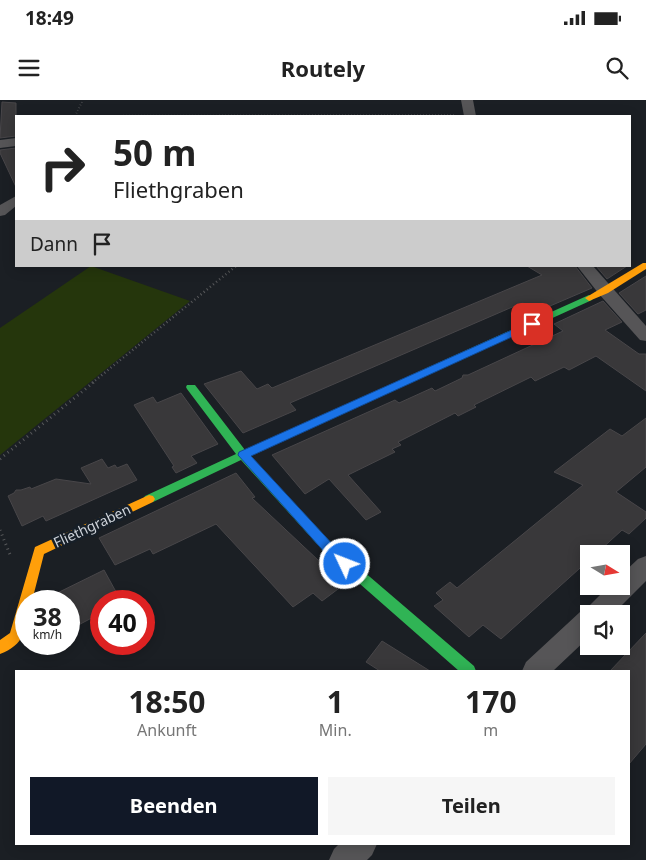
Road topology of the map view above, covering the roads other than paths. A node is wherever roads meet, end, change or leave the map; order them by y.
1 (467, 100) edge
2 (470, 115) edge
3 (15, 142) edge
4 (0, 144) edge
5 (15, 201) edge
6 (0, 212) edge
7 (646, 265) edge
8 (587, 267) edge
9 (605, 291) junction
10 (646, 336) edge
11 (191, 387) dead end
12 (243, 455) junction
13 (646, 566) edge
14 (605, 605) edge
15 (580, 628) edge
16 (0, 648) edge
17 (468, 670) edge
18 (536, 670) edge
19 (360, 845) edge
20 (345, 860) edge

1 - 2 street
3 - 4 street
5 - 6 street
7 - 9 street, Fliethgraben
8 - 9 street
9 - 10 street
9 - 12 street, Fliethgraben
11 - 12 street
12 - 16 street, Fliethgraben
12 - 17 street
13 - 14 street
15 - 18 street
19 - 20 street

